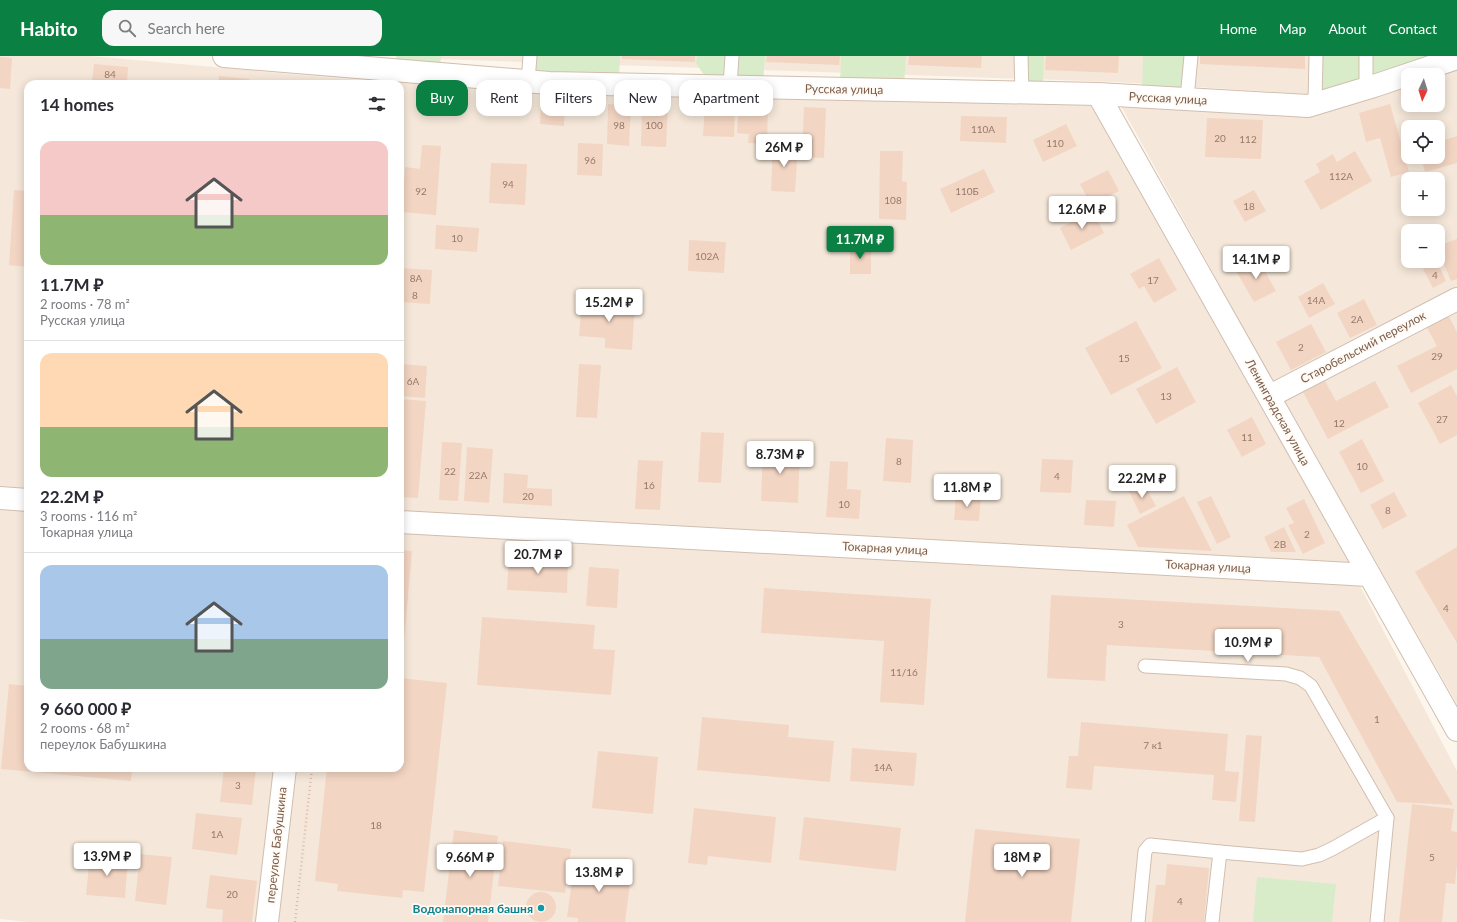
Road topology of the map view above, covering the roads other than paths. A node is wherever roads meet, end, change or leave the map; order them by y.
1 (224, 56) edge
2 (530, 56) edge
3 (732, 56) edge
4 (1021, 56) edge
5 (1191, 56) edge
6 (1316, 56) edge
7 (1366, 56) edge
8 (274, 58) edge
9 (1457, 58) edge
10 (390, 70) edge
11 (515, 80) edge
12 (528, 80) edge
13 (730, 80) edge
14 (532, 81) edge
15 (679, 85) edge
16 (773, 87) edge
17 (1366, 89) junction
18 (1022, 93) junction
19 (1098, 94) junction
20 (1187, 99) junction
21 (1315, 104) junction
22 (1456, 303) edge
23 (1270, 396) junction
24 (0, 498) edge
25 (24, 500) edge
26 (404, 522) edge
27 (1369, 575) junction
28 (1145, 666) dead end
29 (1457, 730) edge
30 (285, 772) edge
31 (1387, 818) junction
32 (1220, 852) junction
33 (267, 922) edge
34 (1138, 922) edge
35 (1212, 922) edge
36 (1377, 922) edge

1 - 8 street, Русская улица
2 - 12 lane
3 - 13 lane
4 - 18 lane
5 - 20 lane
6 - 21 lane
7 - 17 lane
8 - 10 street, Русская улица
9 - 17 street, Русская улица
10 - 11 street, Русская улица
14 - 15 street, Русская улица
16 - 18 street, Русская улица
17 - 21 street, Русская улица
18 - 19 street, Русская улица
19 - 20 street, Русская улица
19 - 23 street, Ленинградская улица
20 - 21 street, Русская улица
22 - 23 street, Старобельский переулок
23 - 27 street, Ленинградская улица
24 - 25 street
26 - 27 street, Токарная улица
27 - 29 street, Ленинградская улица
28 - 31 lane
30 - 33 street, переулок Бабушкина
31 - 32 lane
31 - 36 lane
32 - 34 lane
32 - 35 lane

